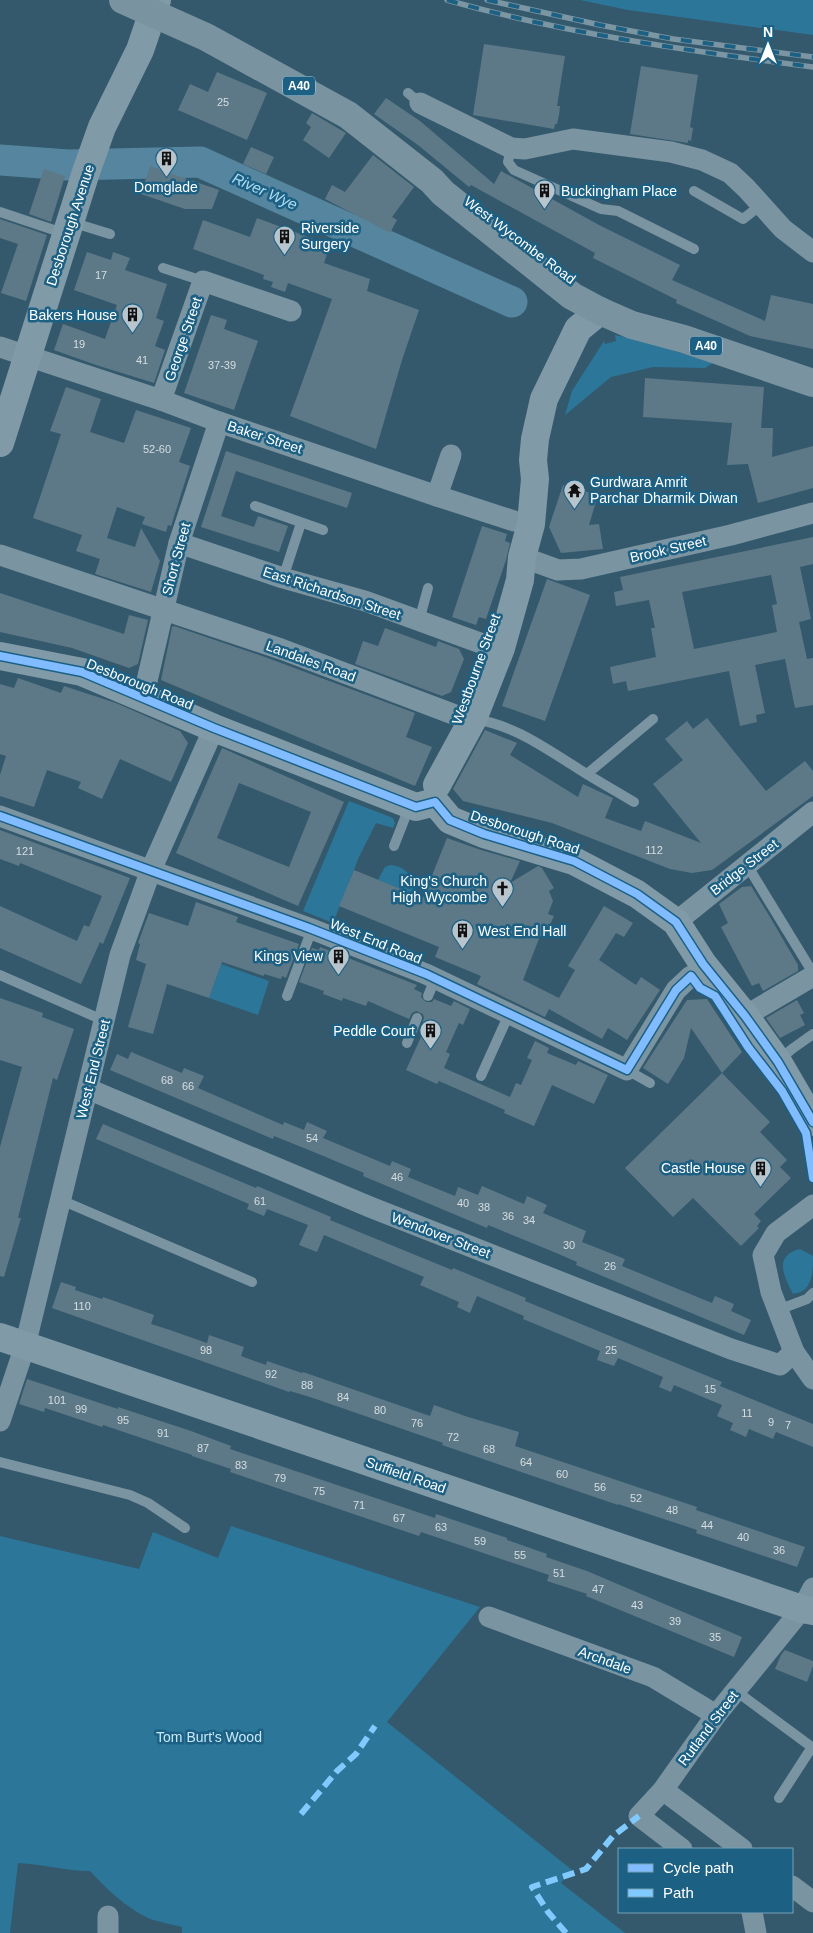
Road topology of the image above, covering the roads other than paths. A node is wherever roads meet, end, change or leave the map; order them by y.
1 (123, 0) edge
2 (155, 6) edge
3 (414, 98) dead end
4 (511, 148) junction
5 (694, 191) dead end
6 (761, 205) junction
7 (0, 212) edge
8 (69, 228) junction
9 (110, 234) dead end
10 (694, 249) dead end
11 (813, 252) edge
12 (164, 268) dead end
13 (203, 281) junction
14 (291, 311) dead end
15 (600, 311) junction
16 (0, 347) edge
17 (28, 358) junction
18 (813, 365) edge
19 (813, 383) edge
20 (162, 400) junction
21 (218, 422) junction
22 (0, 443) edge
23 (451, 455) dead end
24 (437, 496) junction
25 (255, 506) dead end
26 (813, 513) edge
27 (301, 523) junction
28 (531, 524) junction
29 (324, 530) dead end
30 (179, 543) junction
31 (0, 556) edge
32 (522, 557) junction
33 (282, 578) junction
34 (428, 588) dead end
35 (163, 610) junction
36 (411, 618) junction
37 (484, 644) junction
38 (0, 656) edge
39 (143, 698) junction
40 (466, 717) junction
41 (653, 719) dead end
42 (214, 728) junction
43 (587, 774) junction
44 (427, 797) junction
45 (634, 802) dead end
46 (813, 812) edge
47 (0, 816) edge
48 (394, 846) dead end
49 (747, 865) junction
50 (151, 870) junction
51 (676, 922) junction
52 (312, 929) junction
53 (813, 974) edge
54 (0, 976) edge
55 (691, 976) dead end
56 (287, 996) dead end
57 (509, 1014) junction
58 (745, 1016) junction
59 (418, 1018) dead end
60 (105, 1021) junction
61 (813, 1034) edge
62 (407, 1043) dead end
63 (778, 1062) junction
64 (627, 1070) junction
65 (481, 1076) dead end
66 (650, 1083) dead end
67 (88, 1090) junction
68 (812, 1121) edge
69 (61, 1200) junction
70 (813, 1205) edge
71 (252, 1282) dead end
72 (813, 1293) edge
73 (778, 1310) junction
74 (12, 1341) edge
75 (794, 1352) junction
76 (813, 1379) edge
77 (0, 1421) edge
78 (0, 1462) edge
79 (185, 1528) dead end
80 (809, 1603) edge
81 (489, 1616) dead end
82 (736, 1691) junction
83 (716, 1715) junction
84 (812, 1747) edge
85 (663, 1790) junction
86 (779, 1798) dead end
87 (681, 1848) edge
88 (741, 1848) edge
89 (793, 1887) edge
90 (813, 1902) edge
91 (752, 1913) edge
92 (756, 1933) edge

1 - 2 main road, West Wycombe Road / A40
2 - 8 street, Desborough Avenue
2 - 15 main road, West Wycombe Road / A40
3 - 4 street
4 - 6 street
4 - 10 lane
5 - 6 lane
6 - 11 street
7 - 8 lane
8 - 9 lane
8 - 17 street, Desborough Avenue
12 - 13 lane
13 - 14 street, George Street
13 - 20 street, George Street
15 - 18 main road, West Wycombe Road / A40
15 - 19 main road, West Wycombe Road / A40
15 - 28 street, Westbourne Street
16 - 17 street, Baker Street
17 - 20 street, Baker Street
17 - 22 street, Desborough Avenue
20 - 21 street, Baker Street
21 - 24 street, Baker Street
21 - 30 street, Short Street
23 - 24 street
24 - 28 street, Baker Street
25 - 27 lane
26 - 32 street, Brook Street
27 - 29 lane
27 - 33 lane
28 - 32 street, Westbourne Street
30 - 33 street, East Richardson Street
30 - 35 street, Short Street
31 - 35 street, Landales Road
32 - 37 street, Westbourne Street
32 - 40 street, Westbourne Street
33 - 36 street, East Richardson Street
34 - 36 lane
35 - 39 street, Short Street
35 - 40 street, Landales Road
36 - 37 street, East Richardson Street
37 - 40 street, Westbourne Street
38 - 39 street, Desborough Road
39 - 42 street, Desborough Road
40 - 43 lane
40 - 44 street, Westbourne Street
41 - 43 lane
42 - 44 street, Desborough Road
42 - 50 street, West End Street
43 - 45 lane
44 - 48 lane
44 - 51 street, Desborough Road
46 - 49 street, Bridge Street
47 - 50 street, West End Road
49 - 51 street, Bridge Street
49 - 53 lane
50 - 52 street, West End Road
50 - 60 street, West End Street
51 - 58 street, Desborough Road
52 - 56 lane
52 - 57 street, West End Road
53 - 58 street
54 - 60 lane
55 - 64 street
57 - 64 street, West End Road
57 - 65 lane
58 - 63 street, Desborough Road
59 - 62 lane
60 - 67 street, West End Street
61 - 63 lane
63 - 68 street, Desborough Road
64 - 66 lane
67 - 69 street, West End Street
67 - 75 street, Wendover Street
69 - 71 lane
69 - 74 street, West End Street
70 - 73 street
72 - 73 lane
73 - 75 street
74 - 77 street, West End Street
74 - 80 street, Suffield Road
75 - 76 street
78 - 79 lane
80 - 82 street, Rutland Street
81 - 83 street, Archdale
82 - 83 street, Rutland Street
82 - 84 lane
83 - 85 street, Rutland Street
84 - 86 lane
85 - 87 street, Rutland Street
85 - 88 street
89 - 90 street
91 - 92 street

